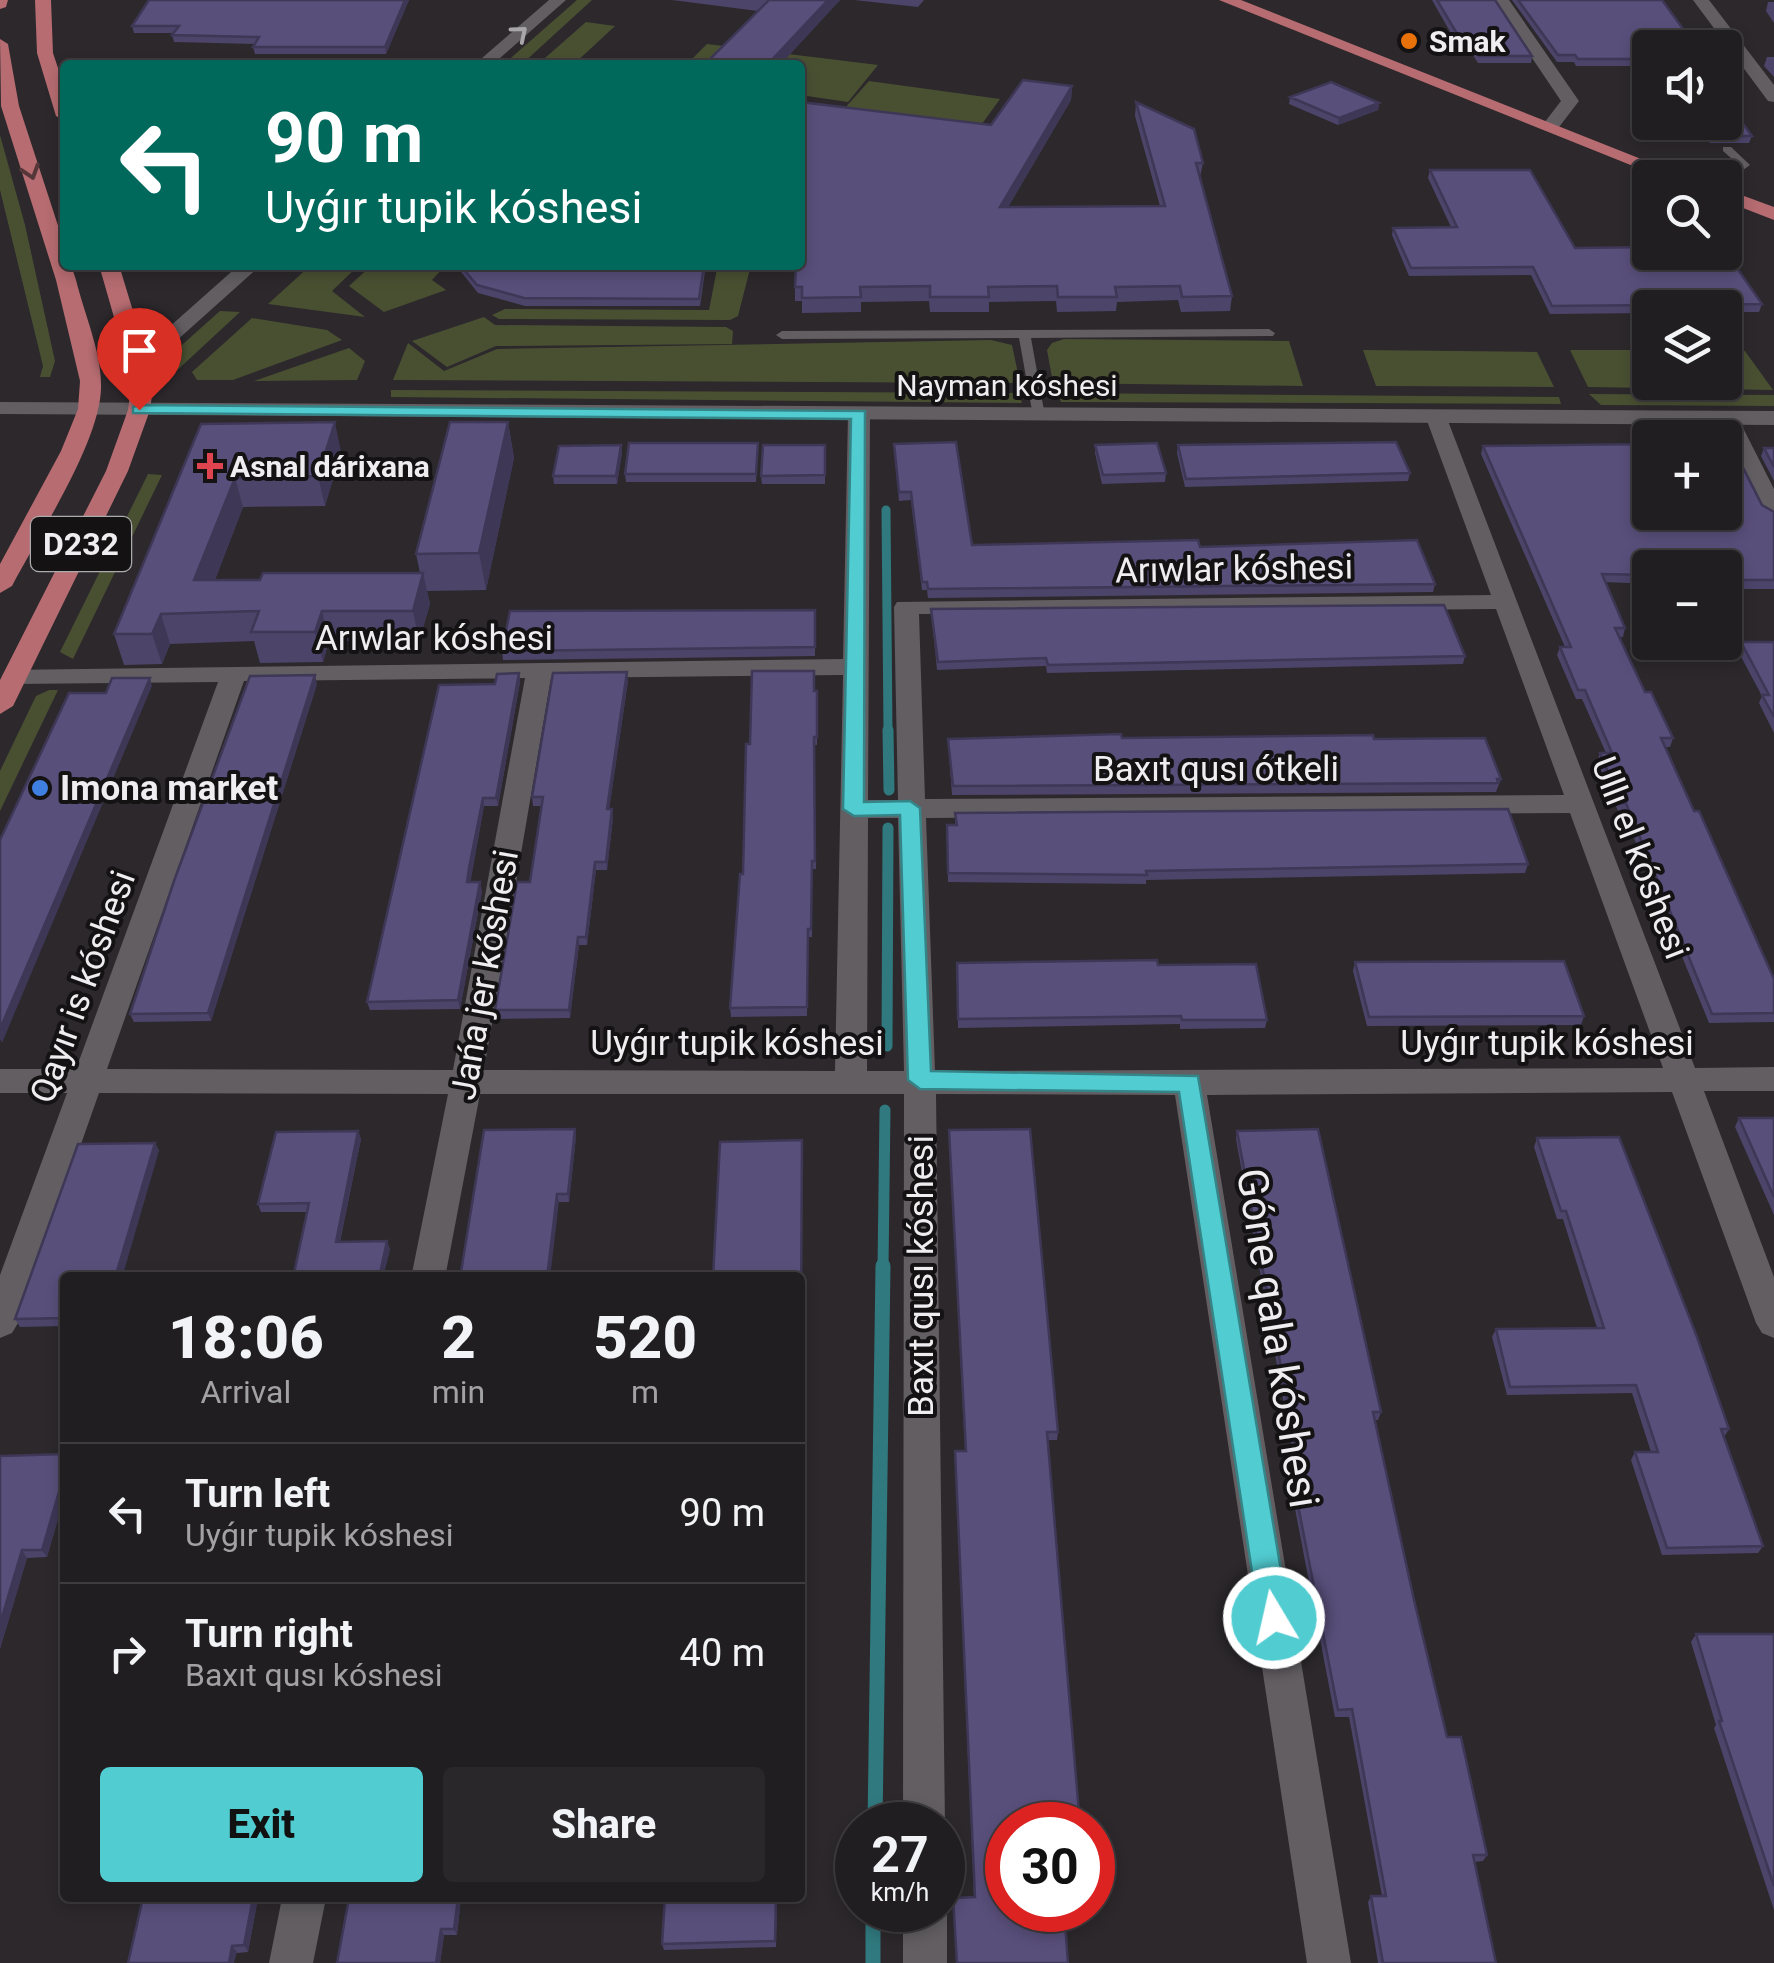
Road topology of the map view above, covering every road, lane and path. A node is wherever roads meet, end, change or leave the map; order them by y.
1 (43, 0) edge
2 (558, 0) edge
3 (1227, 0) edge
4 (1502, 0) edge
5 (1701, 0) edge
6 (0, 44) edge
7 (488, 60) edge
8 (1774, 97) edge
9 (60, 100) edge
10 (1550, 127) junction
11 (1727, 149) edge
12 (1634, 160) edge
13 (1739, 160) edge
14 (1742, 202) edge
15 (1774, 214) edge
16 (60, 261) edge
17 (63, 270) edge
18 (110, 270) edge
19 (244, 270) edge
20 (1268, 333) dead end
21 (1024, 334) junction
22 (782, 335) dead end
23 (113, 367) junction
24 (0, 408) edge
25 (88, 409) junction
26 (139, 410) junction
27 (859, 414) junction
28 (1039, 416) junction
29 (1437, 418) junction
30 (1727, 418) junction
31 (1774, 418) edge
32 (1774, 512) edge
33 (0, 586) edge
34 (1504, 602) junction
35 (906, 607) joint
36 (854, 667) junction
37 (538, 672) junction
38 (234, 674) junction
39 (16, 676) junction
40 (0, 706) edge
41 (1579, 804) junction
42 (910, 808) junction
43 (854, 809) junction
44 (1682, 1079) junction
45 (1774, 1079) edge
46 (0, 1080) edge
47 (90, 1080) junction
48 (467, 1080) junction
49 (852, 1080) junction
50 (920, 1080) junction
51 (1189, 1083) junction
52 (429, 1272) edge
53 (0, 1323) edge
54 (1774, 1324) edge
55 (924, 1802) edge
56 (303, 1902) edge
57 (925, 1932) edge
58 (291, 1963) edge
59 (925, 1963) edge
60 (1329, 1963) edge

1 - 9 main road
7 -> 2 street
3 - 10 main road
4 - 10 street
5 - 8 street
6 -> 16 main road, D232
10 - 12 main road
11 - 13 lane
14 - 15 main road
17 -> 23 main road, D232
18 - 23 main road, D232
19 - 23 street
20 - 21 lane
21 - 22 lane
21 - 28 lane
23 - 25 main road, D232
23 - 26 main road, D232
24 - 25 street, Nayman kóshesi
25 - 26 street, Nayman kóshesi
25 - 33 main road, D232
26 - 27 street, Nayman kóshesi
26 - 39 main road, D232
27 - 28 street, Nayman kóshesi
27 - 36 street
28 - 29 street, Nayman kóshesi
29 - 30 street, Nayman kóshesi
29 - 34 street, Ullı el kóshesi
30 - 31 street, Nayman kóshesi
30 - 32 street
34 - 35 street, Arıwlar kóshesi
34 - 41 street, Ullı el kóshesi
35 - 42 street, Baxıt qusı kóshesi
36 - 37 street, Arıwlar kóshesi
36 - 43 street
37 - 38 street, Arıwlar kóshesi
37 - 48 street, Jańa jer kóshesi
38 - 39 street, Arıwlar kóshesi
38 - 47 street, Qayır is kóshesi
39 - 40 main road, D232
41 - 42 street, Baxıt qusı ótkeli
41 - 44 street, Ullı el kóshesi
42 - 43 street, Baxıt qusı ótkeli
42 - 50 street, Baxıt qusı kóshesi
43 - 49 street
44 - 45 street, Uyǵır tupik kóshesi
44 - 51 street, Uyǵır tupik kóshesi
44 - 54 street, Ullı el kóshesi
46 - 47 street, Uyǵır tupik kóshesi
47 - 48 street, Uyǵır tupik kóshesi
47 - 53 street, Qayır is kóshesi
48 - 49 street, Uyǵır tupik kóshesi
48 - 52 street, Jańa jer kóshesi
49 - 50 street, Uyǵır tupik kóshesi
50 - 51 street, Uyǵır tupik kóshesi
50 - 55 street, Baxıt qusı kóshesi
51 - 60 street, Góne qala kóshesi
56 - 58 street
57 - 59 street

